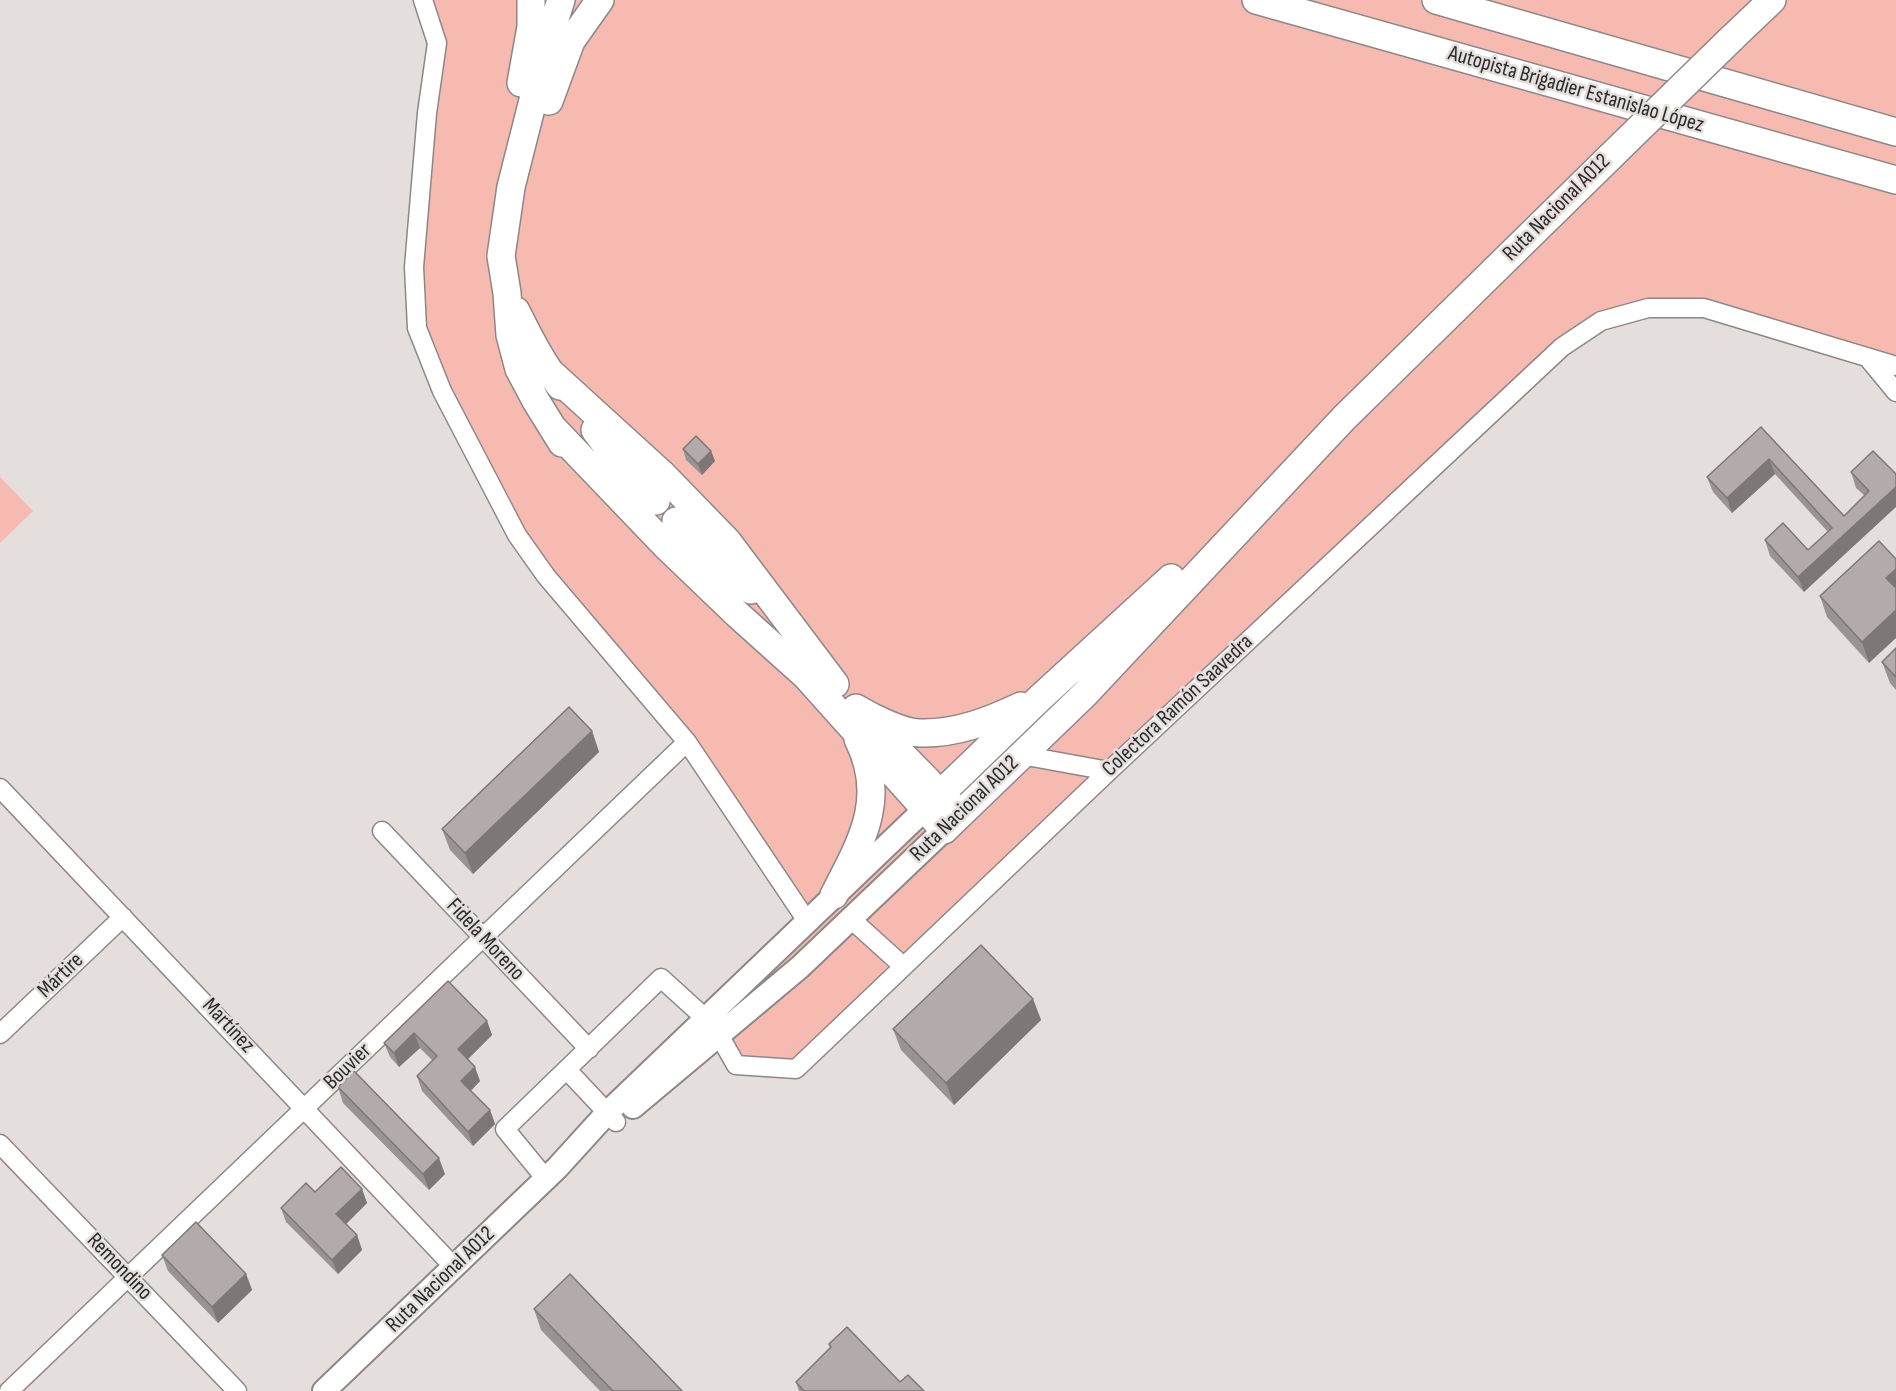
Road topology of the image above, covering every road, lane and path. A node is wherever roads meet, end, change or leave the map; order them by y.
1 (423, 0) edge
2 (531, 0) edge
3 (561, 0) edge
4 (600, 0) edge
5 (1256, 0) edge
6 (1436, 0) edge
7 (1452, 0) edge
8 (1772, 0) edge
9 (1482, 13) junction
10 (1896, 132) edge
11 (1896, 180) edge
12 (511, 187) junction
13 (507, 293) junction
14 (1868, 358) junction
15 (1896, 366) edge
16 (549, 372) junction
17 (1896, 392) edge
18 (1344, 418) junction
19 (552, 428) junction
20 (737, 614) junction
21 (782, 616) junction
22 (1041, 697) junction
23 (853, 716) junction
24 (687, 742) junction
25 (1021, 755) junction
26 (1109, 771) junction
27 (0, 788) edge
28 (933, 801) junction
29 (952, 821) junction
30 (382, 831) dead end
31 (834, 895) junction
32 (123, 917) junction
33 (850, 919) junction
34 (807, 921) junction
35 (483, 938) junction
36 (903, 966) junction
37 (712, 1027) junction
38 (0, 1034) edge
39 (589, 1049) junction
40 (567, 1070) junction
41 (305, 1109) junction
42 (612, 1117) junction
43 (0, 1144) edge
44 (552, 1174) junction
45 (454, 1267) junction
46 (129, 1277) junction
47 (9, 1391) edge
48 (237, 1391) edge
49 (324, 1391) edge

1 - 24 street
2 - 12 highway
3 - 12 highway
4 - 12 highway
5 - 11 highway, Autopista Brigadier Estanislao López
6 - 9 highway
7 - 9 highway
8 - 18 highway, Ruta Nacional A012, bridge
9 - 10 highway
12 - 13 highway
13 - 16 highway
13 - 19 highway
14 - 15 street, Colectora Ramón Saavedra
14 - 17 street
14 - 26 street, Colectora Ramón Saavedra
16 - 19 highway
16 - 21 highway
18 - 22 highway, Ruta Nacional A012
18 - 25 highway, Ruta Nacional A012
19 - 20 highway
20 - 21 highway
20 - 23 highway
21 - 23 highway
22 - 23 highway
22 - 28 highway, Ruta Nacional A012
23 - 28 highway
23 - 31 highway
24 - 34 street
24 - 35 street, Bouvier
25 - 26 street
25 - 29 highway, Ruta Nacional A012
26 - 36 street, Colectora Ramón Saavedra
27 - 32 street, Martínez
28 - 29 highway
28 - 31 main road, Ruta Nacional A012
29 - 33 main road, Ruta Nacional A012
30 - 35 street, Fidela Moreno
31 - 34 main road, Ruta Nacional A012
32 - 38 street, Mártire
32 - 41 street, Martínez
33 - 36 street
33 - 37 main road, Ruta Nacional A012
34 - 37 main road, Ruta Nacional A012
35 - 39 street, Fidela Moreno
35 - 41 street, Bouvier
36 - 37 street, Colectora Ramón Saavedra
37 - 39 street
37 - 42 main road, Ruta Nacional A012
39 - 40 street
40 - 42 street
40 - 44 street
41 - 45 street, Martínez
41 - 46 street, Bouvier
42 - 44 main road, Ruta Nacional A012
43 - 46 street, Remondino
44 - 45 main road, Ruta Nacional A012
45 - 49 main road, Ruta Nacional A012
46 - 47 street, Bouvier
46 - 48 street, Remondino

